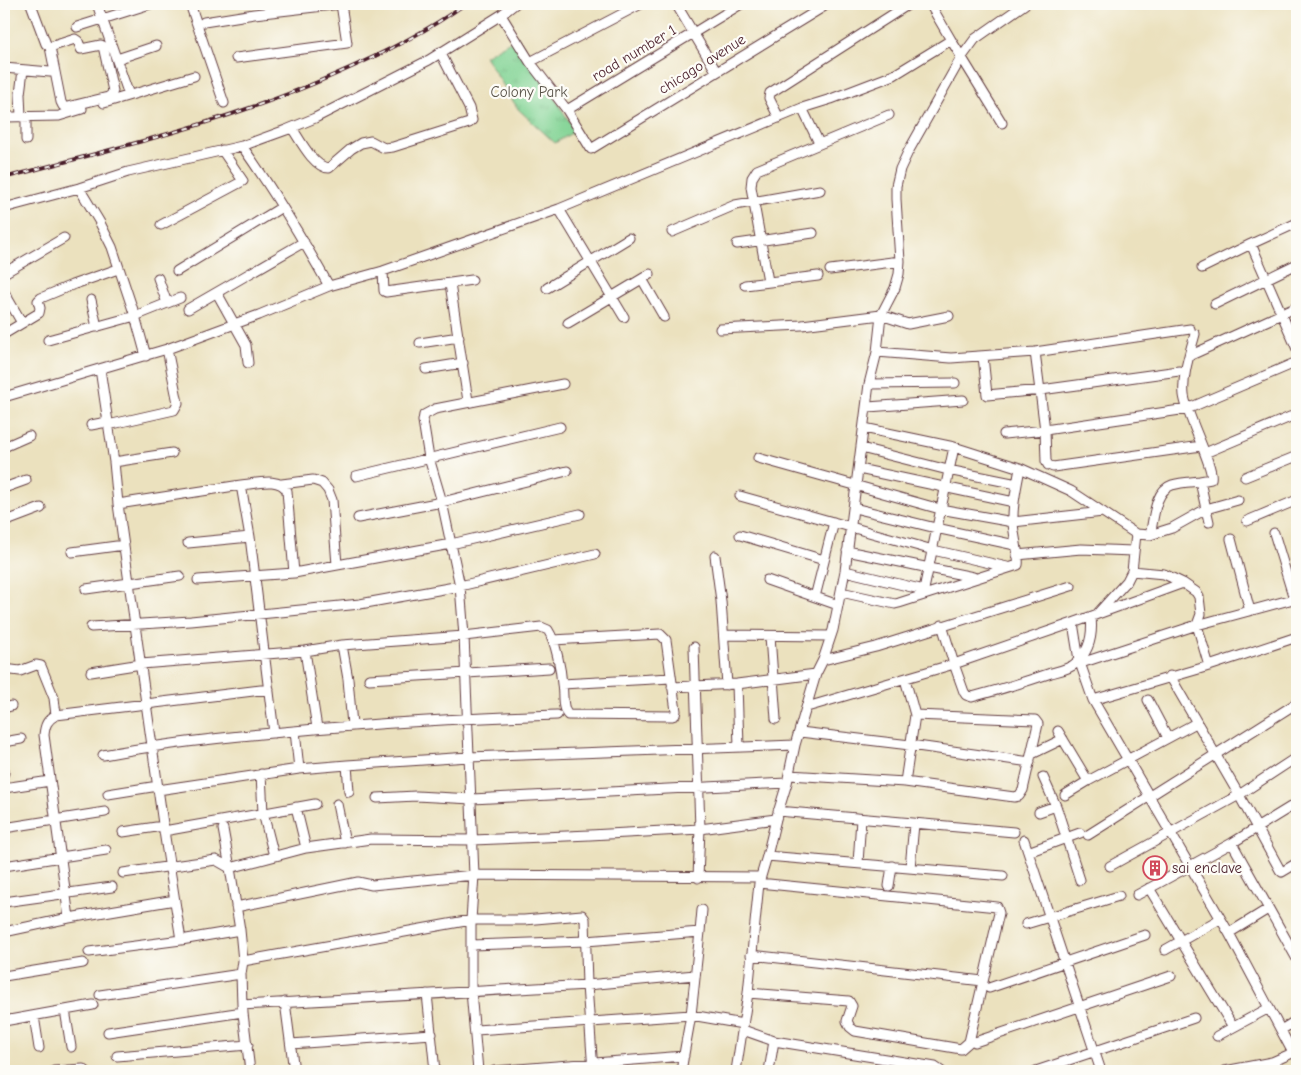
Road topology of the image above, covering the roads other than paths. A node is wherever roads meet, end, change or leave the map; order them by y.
1 (31, 4) edge
2 (97, 4) edge
3 (150, 4) edge
4 (190, 4) edge
5 (341, 4) edge
6 (515, 4) edge
7 (641, 4) edge
8 (676, 4) edge
9 (741, 4) edge
10 (828, 4) edge
11 (909, 4) edge
12 (930, 4) edge
13 (1025, 4) edge
14 (501, 15) junction
15 (102, 19) junction
16 (204, 22) dead end
17 (77, 27) dead end
18 (693, 32) junction
19 (951, 40) junction
20 (156, 46) dead end
21 (50, 47) junction
22 (440, 52) junction
23 (236, 58) dead end
24 (961, 58) junction
25 (117, 59) junction
26 (530, 62) junction
27 (4, 68) edge
28 (23, 70) junction
29 (716, 71) junction
30 (50, 72) dead end
31 (194, 76) dead end
32 (129, 96) junction
33 (224, 103) dead end
34 (802, 108) junction
35 (566, 110) junction
36 (889, 115) dead end
37 (4, 117) edge
38 (23, 117) junction
39 (779, 118) junction
40 (1002, 124) dead end
41 (292, 128) junction
42 (26, 140) dead end
43 (819, 143) junction
44 (242, 146) junction
45 (222, 150) junction
46 (78, 188) junction
47 (820, 190) dead end
48 (754, 201) junction
49 (282, 207) junction
50 (4, 208) edge
51 (560, 209) junction
52 (1297, 223) edge
53 (161, 225) dead end
54 (672, 232) dead end
55 (813, 233) dead end
56 (64, 238) dead end
57 (630, 238) dead end
58 (761, 241) junction
59 (304, 242) junction
60 (737, 244) dead end
61 (1250, 244) junction
62 (590, 261) junction
63 (900, 261) junction
64 (1297, 264) edge
65 (1202, 268) dead end
66 (118, 269) junction
67 (178, 270) dead end
68 (830, 270) dead end
69 (383, 271) junction
70 (4, 273) edge
71 (650, 274) dead end
72 (818, 276) dead end
73 (158, 278) dead end
74 (642, 279) junction
75 (472, 280) dead end
76 (1266, 280) junction
77 (768, 281) junction
78 (450, 284) junction
79 (746, 285) dead end
80 (329, 286) junction
81 (547, 288) dead end
82 (4, 292) edge
83 (217, 293) junction
84 (612, 297) junction
85 (180, 298) dead end
86 (92, 300) dead end
87 (166, 303) junction
88 (1215, 304) dead end
89 (1297, 307) edge
90 (188, 309) dead end
91 (1281, 314) junction
92 (881, 315) junction
93 (135, 316) junction
94 (949, 316) dead end
95 (624, 317) dead end
96 (664, 317) dead end
97 (22, 323) junction
98 (568, 323) dead end
99 (234, 324) junction
100 (97, 327) junction
101 (720, 329) dead end
102 (4, 334) edge
103 (459, 337) junction
104 (48, 340) dead end
105 (420, 344) dead end
106 (167, 349) junction
107 (1297, 349) edge
108 (877, 352) junction
109 (1035, 352) junction
110 (146, 356) junction
111 (983, 356) junction
112 (1189, 356) junction
113 (1297, 362) edge
114 (248, 363) dead end
115 (463, 364) junction
116 (100, 369) junction
117 (426, 369) dead end
118 (1179, 371) dead end
119 (955, 383) dead end
120 (563, 384) dead end
121 (869, 384) junction
122 (1041, 390) junction
123 (5, 395) edge
124 (963, 400) dead end
125 (468, 402) junction
126 (868, 407) junction
127 (1187, 409) junction
128 (1297, 414) edge
129 (107, 424) junction
130 (91, 425) dead end
131 (560, 427) dead end
132 (864, 428) junction
133 (1045, 430) junction
134 (1004, 434) dead end
135 (29, 436) dead end
136 (4, 447) edge
137 (954, 447) junction
138 (861, 448) junction
139 (1203, 449) junction
140 (172, 453) dead end
141 (1297, 456) edge
142 (430, 458) junction
143 (758, 458) dead end
144 (114, 462) junction
145 (1020, 468) junction
146 (859, 470) junction
147 (948, 470) junction
148 (567, 471) dead end
149 (356, 476) dead end
150 (1245, 477) dead end
151 (26, 480) dead end
152 (1200, 481) junction
153 (282, 484) junction
154 (1017, 484) junction
155 (241, 485) junction
156 (857, 485) junction
157 (945, 487) junction
158 (4, 488) edge
159 (740, 496) dead end
160 (1238, 500) dead end
161 (1297, 500) edge
162 (442, 502) junction
163 (1014, 502) junction
164 (118, 504) junction
165 (41, 508) dead end
166 (854, 508) junction
167 (940, 509) junction
168 (1206, 509) junction
169 (1103, 512) junction
170 (580, 514) dead end
171 (358, 518) dead end
172 (1247, 521) dead end
173 (4, 522) edge
174 (834, 522) junction
175 (1012, 522) junction
176 (1209, 522) dead end
177 (851, 526) junction
178 (936, 528) junction
179 (1274, 533) dead end
180 (1136, 534) junction
181 (740, 535) dead end
182 (1150, 535) junction
183 (250, 536) junction
184 (1231, 539) dead end
185 (188, 543) dead end
186 (451, 544) junction
187 (124, 545) junction
188 (1015, 545) junction
189 (933, 550) junction
190 (848, 551) junction
191 (1133, 551) junction
192 (72, 552) dead end
193 (594, 554) dead end
194 (1017, 555) junction
195 (715, 556) dead end
196 (824, 560) junction
197 (337, 565) junction
198 (1007, 567) junction
199 (929, 569) junction
200 (845, 571) junction
201 (1132, 571) junction
202 (294, 573) junction
203 (180, 576) dead end
204 (256, 576) junction
205 (976, 578) junction
206 (198, 580) dead end
207 (766, 580) dead end
208 (1183, 582) junction
209 (130, 583) junction
210 (460, 586) junction
211 (1071, 586) dead end
212 (86, 589) dead end
213 (841, 592) junction
214 (924, 592) junction
215 (815, 597) junction
216 (1296, 599) edge
217 (838, 605) junction
218 (1250, 611) junction
219 (260, 613) junction
220 (1093, 616) junction
221 (135, 623) junction
222 (1073, 623) junction
223 (942, 625) junction
224 (1198, 625) junction
225 (91, 627) dead end
226 (724, 635) junction
227 (464, 636) junction
228 (770, 636) junction
229 (831, 636) junction
230 (1297, 637) edge
231 (553, 640) junction
232 (342, 645) junction
233 (694, 647) dead end
234 (305, 651) junction
235 (266, 655) junction
236 (823, 660) junction
237 (1080, 662) junction
238 (141, 664) junction
239 (954, 664) junction
240 (1209, 666) junction
241 (548, 668) dead end
242 (4, 669) edge
243 (91, 672) dead end
244 (816, 674) junction
245 (464, 675) junction
246 (1170, 676) junction
247 (369, 679) dead end
248 (905, 679) junction
249 (772, 680) junction
250 (671, 682) junction
251 (562, 684) junction
252 (737, 684) junction
253 (727, 685) junction
254 (696, 686) junction
255 (269, 689) junction
256 (1093, 700) junction
257 (1148, 700) dead end
258 (1297, 703) edge
259 (146, 704) junction
260 (807, 707) junction
261 (56, 715) junction
262 (557, 715) dead end
263 (915, 715) junction
264 (466, 717) junction
265 (776, 719) dead end
266 (1196, 723) junction
267 (352, 725) junction
268 (317, 728) junction
269 (295, 730) junction
270 (1058, 731) dead end
271 (800, 732) junction
272 (274, 733) junction
273 (1168, 738) junction
274 (21, 739) dead end
275 (1063, 739) junction
276 (4, 742) edge
277 (152, 745) junction
278 (795, 745) junction
279 (910, 745) junction
280 (739, 747) junction
281 (699, 749) junction
282 (103, 754) dead end
283 (1215, 755) junction
284 (469, 757) junction
285 (1297, 757) edge
286 (1031, 758) junction
287 (1127, 760) junction
288 (346, 765) junction
289 (299, 770) junction
290 (261, 774) junction
291 (1043, 777) dead end
292 (788, 779) junction
293 (50, 781) junction
294 (1088, 781) junction
295 (905, 782) junction
296 (4, 788) edge
297 (158, 788) junction
298 (698, 789) junction
299 (349, 792) dead end
300 (108, 794) dead end
301 (1065, 795) dead end
302 (1239, 795) junction
303 (1149, 797) junction
304 (377, 798) dead end
305 (472, 799) junction
306 (1297, 802) edge
307 (315, 804) dead end
308 (337, 804) dead end
309 (1056, 806) junction
310 (296, 807) junction
311 (105, 812) dead end
312 (1038, 812) dead end
313 (263, 813) junction
314 (777, 815) junction
315 (861, 819) junction
316 (55, 820) junction
317 (914, 824) junction
318 (1257, 827) junction
319 (4, 828) edge
320 (164, 828) junction
321 (223, 829) dead end
322 (700, 829) junction
323 (124, 832) dead end
324 (1014, 832) dead end
325 (1170, 833) junction
326 (1066, 838) junction
327 (474, 840) junction
328 (1024, 840) dead end
329 (345, 843) junction
330 (1232, 843) junction
331 (306, 848) junction
332 (106, 850) dead end
333 (1028, 852) junction
334 (274, 856) junction
335 (767, 856) junction
336 (60, 857) junction
337 (858, 863) junction
338 (1297, 863) edge
339 (4, 866) edge
340 (892, 866) junction
341 (1110, 866) dead end
342 (1189, 866) junction
343 (170, 867) junction
344 (230, 868) junction
345 (910, 868) junction
346 (124, 873) dead end
347 (474, 875) junction
348 (1002, 876) dead end
349 (698, 878) junction
350 (760, 880) junction
351 (1080, 880) dead end
352 (112, 886) dead end
353 (889, 886) dead end
354 (1149, 888) junction
355 (66, 893) junction
356 (1137, 895) dead end
357 (1119, 896) dead end
358 (175, 900) junction
359 (4, 902) edge
360 (236, 907) junction
361 (1268, 909) junction
362 (702, 910) dead end
363 (1049, 916) junction
364 (70, 918) junction
365 (1220, 919) junction
366 (471, 920) junction
367 (1026, 924) dead end
368 (240, 930) junction
369 (4, 932) edge
370 (700, 932) junction
371 (1229, 933) junction
372 (1145, 935) dead end
373 (181, 940) junction
374 (1180, 940) junction
375 (586, 941) junction
376 (471, 945) junction
377 (1165, 950) dead end
378 (89, 952) dead end
379 (751, 955) junction
380 (1297, 960) edge
381 (243, 961) junction
382 (1064, 962) junction
383 (83, 963) dead end
384 (241, 974) junction
385 (695, 975) junction
386 (4, 976) edge
387 (1171, 976) dead end
388 (986, 984) junction
389 (586, 985) junction
390 (471, 991) junction
391 (748, 993) junction
392 (427, 994) junction
393 (100, 995) dead end
394 (285, 1002) junction
395 (93, 1005) dead end
396 (1080, 1007) junction
397 (242, 1008) junction
398 (1269, 1008) junction
399 (65, 1010) junction
400 (691, 1015) junction
401 (34, 1016) junction
402 (1194, 1018) dead end
403 (1297, 1020) edge
404 (4, 1021) edge
405 (590, 1022) junction
406 (743, 1027) junction
407 (1233, 1027) junction
408 (476, 1030) junction
409 (1281, 1030) junction
410 (108, 1032) dead end
411 (432, 1034) junction
412 (1218, 1036) dead end
413 (774, 1041) junction
414 (976, 1042) dead end
415 (291, 1044) junction
416 (248, 1045) junction
417 (71, 1047) dead end
418 (39, 1048) dead end
419 (1094, 1051) junction
420 (1295, 1052) edge
421 (117, 1056) dead end
422 (684, 1056) junction
423 (1272, 1062) junction
424 (592, 1067) edge
425 (54, 1071) edge
426 (86, 1071) edge
427 (250, 1071) edge
428 (294, 1071) edge
429 (435, 1071) edge
430 (478, 1071) edge
431 (494, 1071) edge
432 (681, 1071) edge
433 (736, 1071) edge
434 (769, 1071) edge
435 (941, 1071) edge
436 (1036, 1071) edge
437 (1100, 1071) edge
438 (1226, 1071) edge
439 (1275, 1071) edge

1 - 21 street
2 - 15 street
3 - 15 street
4 - 33 street
5 - 16 street
5 - 23 street
6 - 14 street
7 - 26 street
8 - 18 street
9 - 18 street, road number 1
10 - 29 street, chicago avenue
11 - 39 street
12 - 19 street
13 - 24 street
14 - 22 street
14 - 26 street
15 - 17 street
15 - 25 street
18 - 29 street
18 - 35 street, road number 1
19 - 24 street
19 - 34 street
20 - 25 street
21 - 21 street
22 - 41 street
22 - 41 street
24 - 40 street
24 - 63 street
25 - 32 street
26 - 35 street
27 - 28 street
28 - 30 street
28 - 38 street
29 - 35 street, chicago avenue
31 - 32 street
32 - 38 street
34 - 39 street
34 - 43 street
36 - 43 street
37 - 38 street
38 - 42 street
39 - 51 street
41 - 44 street
43 - 48 street
44 - 45 street
44 - 49 street
45 - 46 street
45 - 53 street
46 - 50 street
46 - 66 street
47 - 48 street
48 - 54 street
48 - 58 street
49 - 59 street
49 - 67 street
51 - 62 street
51 - 69 street
52 - 61 street
55 - 58 street
56 - 70 street
57 - 62 street
58 - 60 street
58 - 77 street
59 - 80 street
59 - 83 street
61 - 65 street
61 - 76 street
62 - 81 street
62 - 84 street
63 - 68 street
63 - 92 street
64 - 76 street
66 - 93 street
66 - 97 street
69 - 78 street
69 - 80 street
71 - 74 street
72 - 77 street
73 - 87 street
74 - 84 street
74 - 96 street
75 - 78 street
76 - 88 street
76 - 91 street
77 - 79 street
78 - 103 street
80 - 99 street
82 - 97 street
83 - 90 street
83 - 99 street
84 - 95 street
84 - 98 street
85 - 87 street
86 - 100 street
87 - 93 street
89 - 91 street
91 - 107 street
91 - 112 street
92 - 94 street
92 - 101 street
92 - 108 street
93 - 100 street
93 - 110 street
97 - 102 street
99 - 106 street
99 - 114 street
100 - 104 street
103 - 105 street
103 - 115 street
106 - 110 street
106 - 129 street
108 - 111 street
108 - 121 street
109 - 111 street
109 - 112 street
109 - 122 street
110 - 116 street
111 - 122 street
112 - 127 street
113 - 127 street
115 - 117 street
115 - 125 street
116 - 123 street
116 - 129 street
118 - 122 street
119 - 121 street
120 - 125 street
121 - 126 street
122 - 133 street
124 - 126 street
125 - 142 street
126 - 132 street
127 - 133 street
127 - 139 street
128 - 139 street
129 - 130 street
129 - 144 street
131 - 142 street
132 - 137 street
132 - 138 street
133 - 134 street
133 - 139 street
135 - 136 street
137 - 145 street
137 - 147 street
138 - 146 street
138 - 147 street
139 - 152 street
140 - 144 street
141 - 150 street
142 - 149 street
142 - 162 street
143 - 156 street
144 - 164 street
145 - 154 street
145 - 169 street
146 - 156 street
146 - 157 street
147 - 154 street
147 - 157 street
148 - 162 street
151 - 158 street
152 - 168 street
152 - 182 street
153 - 155 street
153 - 197 street
153 - 202 street
154 - 163 street
155 - 164 street
155 - 183 street
156 - 166 street
156 - 167 street
157 - 163 street
157 - 167 street
159 - 174 street
160 - 168 street
161 - 172 street
162 - 171 street
162 - 186 street
163 - 175 street
164 - 187 street
165 - 173 street
166 - 177 street
166 - 178 street
167 - 175 street
167 - 178 street
168 - 176 street
168 - 182 street
169 - 175 street
169 - 180 street
170 - 186 street
174 - 177 street
174 - 196 street
175 - 188 street
177 - 189 street
177 - 190 street
178 - 188 street
178 - 189 street
179 - 216 street
180 - 182 street
180 - 191 street
181 - 196 street
183 - 185 street
183 - 204 street
184 - 218 street
186 - 197 street
186 - 210 street
187 - 192 street
187 - 209 street
188 - 194 street
189 - 198 street
189 - 199 street
190 - 199 street
190 - 200 street
191 - 194 street
191 - 201 street
193 - 210 street
194 - 198 street
195 - 226 street
196 - 215 street
197 - 202 street
198 - 205 street
199 - 205 street
199 - 214 street
200 - 213 street
200 - 214 street
201 - 208 street
201 - 220 street
202 - 204 street
203 - 209 street
204 - 206 street
204 - 219 street
205 - 214 street
207 - 215 street
208 - 220 street
208 - 224 street
209 - 212 street
209 - 221 street
210 - 219 street
210 - 227 street
211 - 223 street
213 - 214 street
213 - 217 street
215 - 217 street
216 - 218 street
217 - 229 street
218 - 224 street
219 - 221 street
219 - 235 street
220 - 222 street
220 - 237 street
221 - 225 street
221 - 238 street
222 - 237 street
222 - 239 street
223 - 236 street
223 - 239 street
224 - 237 street
224 - 240 street
226 - 228 street
226 - 253 street
227 - 231 street
227 - 232 street
227 - 245 street
228 - 229 street
228 - 249 street
229 - 236 street
230 - 240 street
231 - 250 street
231 - 251 street
232 - 234 street
232 - 267 street
233 - 254 street
234 - 235 street
234 - 268 street
235 - 238 street
235 - 255 street
236 - 244 street
237 - 239 street
237 - 256 street
238 - 243 street
238 - 259 street
239 - 248 street
240 - 246 street
241 - 245 street
242 - 261 street
244 - 249 street
244 - 260 street
245 - 247 street
245 - 264 street
246 - 256 street
246 - 266 street
248 - 260 street
248 - 263 street
249 - 252 street
249 - 265 street
250 - 251 street
250 - 251 street
250 - 254 street
252 - 253 street
252 - 280 street
253 - 254 street
254 - 281 street
255 - 259 street
255 - 272 street
256 - 287 street
257 - 273 street
258 - 283 street
259 - 261 street
259 - 277 street
260 - 271 street
261 - 293 street
262 - 264 street
263 - 279 street
263 - 286 street
264 - 267 street
264 - 284 street
266 - 273 street
266 - 283 street
267 - 268 street
268 - 269 street
269 - 272 street
269 - 289 street
270 - 275 street
271 - 278 street
271 - 279 street
272 - 277 street
273 - 287 street
274 - 276 street
275 - 286 street
275 - 294 street
277 - 282 street
277 - 297 street
278 - 280 street
278 - 292 street
279 - 286 street
279 - 295 street
280 - 281 street
281 - 284 street
281 - 298 street
283 - 302 street
283 - 303 street
284 - 288 street
284 - 305 street
285 - 302 street
286 - 295 street
287 - 294 street
287 - 303 street
288 - 289 street
288 - 299 street
289 - 290 street
290 - 297 street
290 - 313 street
291 - 309 street
292 - 295 street
292 - 298 street
292 - 314 street
293 - 296 street
293 - 316 street
294 - 301 street
297 - 300 street
297 - 320 street
298 - 305 street
298 - 322 street
302 - 318 street
302 - 325 street
303 - 325 street
303 - 326 street
304 - 305 street
305 - 327 street
306 - 318 street
307 - 310 street
308 - 329 street
309 - 312 street
309 - 326 street
310 - 313 street
310 - 331 street
311 - 316 street
313 - 320 street
313 - 334 street
314 - 315 street
314 - 322 street
314 - 335 street
315 - 317 street
315 - 337 street
316 - 319 street
316 - 336 street
317 - 324 street
317 - 345 street
318 - 330 street
318 - 338 street
320 - 323 street
320 - 343 street
321 - 344 street
322 - 327 street
322 - 349 street
325 - 341 street
325 - 342 street
326 - 333 street
326 - 351 street
327 - 329 street
327 - 347 street
328 - 333 street
329 - 331 street
330 - 342 street
330 - 361 street
331 - 334 street
332 - 336 street
333 - 363 street
334 - 344 street
335 - 337 street
335 - 350 street
336 - 339 street
336 - 355 street
337 - 340 street
340 - 345 street
340 - 353 street
342 - 354 street
342 - 365 street
343 - 344 street
343 - 346 street
343 - 358 street
344 - 360 street
345 - 348 street
347 - 349 street
347 - 360 street
347 - 366 street
349 - 350 street
350 - 379 street
350 - 388 street
352 - 355 street
354 - 356 street
354 - 374 street
355 - 359 street
355 - 364 street
357 - 363 street
358 - 364 street
358 - 373 street
360 - 368 street
361 - 371 street
361 - 380 street
362 - 370 street
363 - 367 street
363 - 382 street
364 - 369 street
365 - 371 street
365 - 374 street
366 - 375 street
366 - 376 street
366 - 381 street
368 - 373 street
368 - 381 street
370 - 375 street
370 - 385 street
371 - 398 street
372 - 382 street
373 - 378 street
374 - 377 street
374 - 407 street
375 - 376 street
375 - 389 street
376 - 390 street
379 - 388 street
379 - 391 street
381 - 384 street
382 - 388 street
382 - 396 street
383 - 386 street
384 - 393 street
384 - 397 street
385 - 389 street
385 - 400 street
387 - 396 street
388 - 391 street
389 - 390 street
389 - 405 street
390 - 392 street
390 - 408 street
391 - 406 street
392 - 394 street
392 - 411 street
394 - 397 street
394 - 415 street
395 - 399 street
396 - 414 street
396 - 419 street
397 - 410 street
397 - 416 street
398 - 407 street
398 - 409 street
399 - 401 street
399 - 417 street
400 - 405 street
400 - 406 street
400 - 422 street
401 - 404 street
401 - 418 street
402 - 419 street
403 - 409 street
405 - 408 street
405 - 424 street
406 - 413 street
406 - 433 street
407 - 412 street
408 - 430 street
409 - 420 street
411 - 415 street
411 - 429 street
413 - 434 street
413 - 435 street
415 - 428 street
416 - 421 street
416 - 427 street
419 - 436 street
419 - 437 street
420 - 423 street
422 - 424 street
422 - 432 street
423 - 438 street
423 - 439 street
424 - 431 street
425 - 426 street

